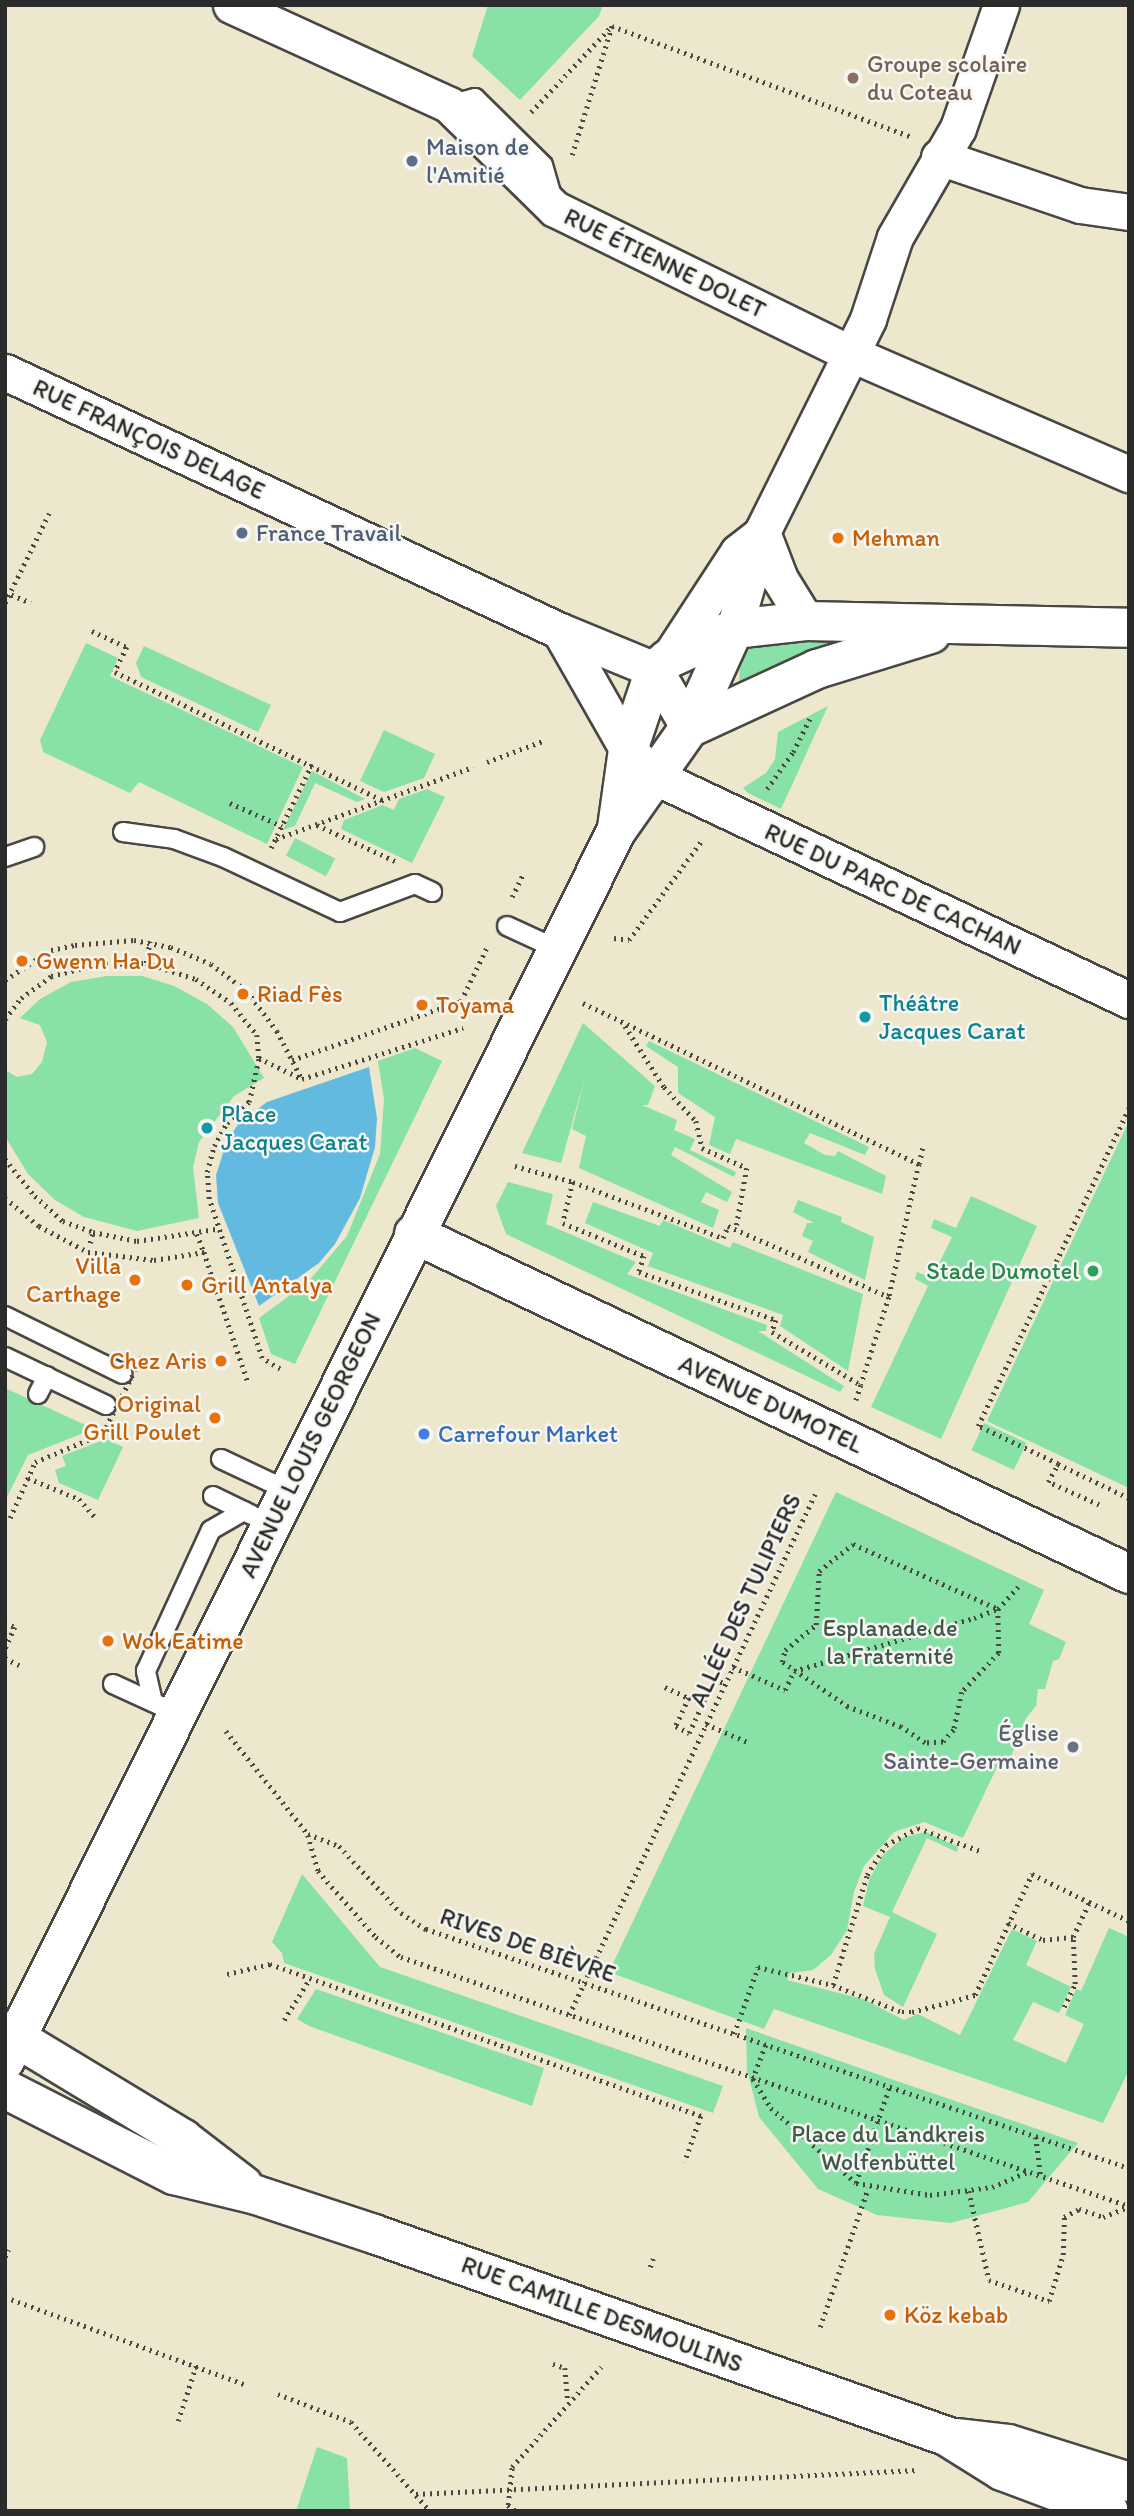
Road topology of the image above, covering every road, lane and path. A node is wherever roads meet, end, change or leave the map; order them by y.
1 (231, 5) edge
2 (1001, 5) edge
3 (612, 26) junction
4 (524, 120) dead end
5 (928, 148) junction
6 (555, 209) junction
7 (1129, 212) edge
8 (849, 353) junction
9 (5, 372) edge
10 (1129, 474) edge
11 (49, 513) dead end
12 (762, 532) junction
13 (7, 593) edge
14 (5, 603) edge
15 (31, 603) dead end
16 (807, 621) junction
17 (963, 624) junction
18 (1129, 628) edge
19 (734, 629) junction
20 (92, 631) dead end
21 (560, 631) junction
22 (662, 664) junction
23 (814, 709) dead end
24 (688, 728) junction
25 (543, 741) dead end
26 (628, 750) junction
27 (488, 762) dead end
28 (312, 764) junction
29 (473, 767) dead end
30 (657, 778) junction
31 (382, 800) junction
32 (230, 803) dead end
33 (753, 822) junction
34 (316, 824) junction
35 (282, 826) junction
36 (617, 830) junction
37 (710, 830) dead end
38 (123, 832) dead end
39 (275, 839) junction
40 (34, 847) dead end
41 (268, 854) dead end
42 (5, 857) edge
43 (404, 865) dead end
44 (432, 892) dead end
45 (507, 926) dead end
46 (614, 938) dead end
47 (490, 940) dead end
48 (150, 941) junction
49 (557, 949) junction
50 (146, 963) junction
51 (5, 980) edge
52 (1129, 1000) edge
53 (583, 1003) dead end
54 (5, 1019) edge
55 (624, 1023) junction
56 (463, 1028) dead end
57 (259, 1058) junction
58 (292, 1060) junction
59 (302, 1079) junction
60 (1129, 1108) edge
61 (923, 1146) dead end
62 (5, 1158) edge
63 (919, 1164) junction
64 (515, 1166) dead end
65 (573, 1182) junction
66 (5, 1198) edge
67 (216, 1229) junction
68 (736, 1229) junction
69 (93, 1232) junction
70 (197, 1234) junction
71 (414, 1234) junction
72 (90, 1243) dead end
73 (204, 1252) junction
74 (889, 1297) junction
75 (5, 1316) edge
76 (142, 1356) dead end
77 (5, 1357) edge
78 (280, 1369) dead end
79 (123, 1374) dead end
80 (47, 1376) junction
81 (248, 1382) dead end
82 (861, 1385) junction
83 (38, 1394) dead end
84 (856, 1400) dead end
85 (106, 1405) dead end
86 (106, 1427) dead end
87 (101, 1438) dead end
88 (220, 1459) dead end
89 (1058, 1464) junction
90 (28, 1478) junction
91 (287, 1490) junction
92 (816, 1492) dead end
93 (213, 1496) dead end
94 (1129, 1498) edge
95 (1099, 1505) dead end
96 (257, 1517) junction
97 (10, 1518) dead end
98 (97, 1520) dead end
99 (1129, 1574) edge
100 (1018, 1587) dead end
101 (998, 1609) junction
102 (5, 1623) edge
103 (5, 1648) edge
104 (5, 1658) edge
105 (23, 1667) dead end
106 (733, 1667) junction
107 (794, 1671) junction
108 (114, 1684) dead end
109 (726, 1684) junction
110 (665, 1687) dead end
111 (689, 1698) junction
112 (702, 1703) junction
113 (165, 1708) junction
114 (706, 1724) junction
115 (226, 1731) dead end
116 (750, 1743) dead end
117 (308, 1834) junction
118 (983, 1852) dead end
119 (1089, 1902) junction
120 (1129, 1921) edge
121 (1008, 1923) junction
122 (1073, 1937) junction
123 (227, 1974) dead end
124 (310, 1978) junction
125 (584, 1984) junction
126 (833, 1985) junction
127 (1064, 2007) dead end
128 (569, 2015) junction
129 (284, 2020) dead end
130 (734, 2034) junction
131 (9, 2043) edge
132 (766, 2045) junction
133 (753, 2079) junction
134 (890, 2088) junction
135 (5, 2089) edge
136 (877, 2122) junction
137 (1037, 2137) junction
138 (685, 2162) dead end
139 (1129, 2168) edge
140 (1028, 2172) junction
141 (1041, 2177) junction
142 (856, 2183) junction
143 (868, 2188) junction
144 (969, 2192) junction
145 (256, 2195) junction
146 (1129, 2207) edge
147 (8, 2250) dead end
148 (5, 2257) edge
149 (653, 2259) dead end
150 (650, 2267) dead end
151 (5, 2297) edge
152 (820, 2327) dead end
153 (553, 2364) dead end
154 (196, 2366) junction
155 (601, 2367) dead end
156 (244, 2384) dead end
157 (278, 2394) dead end
158 (568, 2403) junction
159 (178, 2421) dead end
160 (946, 2436) junction
161 (923, 2469) dead end
162 (1129, 2482) edge
163 (509, 2489) junction
164 (416, 2494) junction
165 (1129, 2497) edge
166 (506, 2508) edge
167 (430, 2511) edge
168 (516, 2511) edge
169 (1109, 2511) edge
170 (1124, 2511) edge

1 - 6 street, RUE ÉTIENNE DOLET
2 - 5 street, AVENUE LOUIS GEORGEON
3 - 4 path
3 - 5 path
3 - 6 path
5 - 7 street
5 - 8 street, AVENUE LOUIS GEORGEON
6 - 8 street, RUE ÉTIENNE DOLET
8 - 10 street, RUE ÉTIENNE DOLET
8 - 12 street, AVENUE LOUIS GEORGEON
9 - 21 street, RUE FRANÇOIS DELAGE
11 - 13 path
12 - 16 street
12 - 19 street, AVENUE LOUIS GEORGEON
12 - 22 street, AVENUE LOUIS GEORGEON
13 - 14 path
13 - 15 path
16 - 17 main road
16 - 19 main road
17 - 18 main road
17 - 24 main road
19 - 22 main road
19 - 24 main road, AVENUE LOUIS GEORGEON
20 - 28 path
21 - 22 street, RUE FRANÇOIS DELAGE
21 - 26 street
22 - 24 street
22 - 26 main road, AVENUE LOUIS GEORGEON
23 - 33 path
24 - 30 main road, AVENUE LOUIS GEORGEON
25 - 27 path
26 - 30 street
26 - 36 main road, AVENUE LOUIS GEORGEON
28 - 31 path
28 - 35 path
29 - 31 path
30 - 33 street, RUE DU PARC DE CACHAN
30 - 36 main road, AVENUE LOUIS GEORGEON
31 - 34 path
32 - 35 path
33 - 52 street, RUE DU PARC DE CACHAN
34 - 39 path
34 - 43 path
35 - 39 path
36 - 49 main road, AVENUE LOUIS GEORGEON
37 - 46 path
38 - 44 lane
39 - 41 path
40 - 42 lane
45 - 49 lane
47 - 58 path
48 - 50 path
48 - 51 path
48 - 58 path
49 - 71 main road, AVENUE LOUIS GEORGEON
50 - 54 path
50 - 57 path
53 - 55 path
55 - 63 path
55 - 68 path
56 - 59 path
57 - 59 path
57 - 67 path
58 - 59 path
60 - 89 path
61 - 63 path
62 - 69 path
63 - 74 path
64 - 65 path
65 - 68 path
65 - 82 path
66 - 73 path
67 - 70 path
67 - 78 path
68 - 74 path
69 - 70 path
69 - 72 path
70 - 73 path
71 - 91 main road, AVENUE LOUIS GEORGEON
71 - 99 main road, AVENUE DUMOTEL
73 - 81 path
74 - 82 path
75 - 79 lane
76 - 86 path, bridge
77 - 80 lane
80 - 83 lane
80 - 85 lane
82 - 84 path
87 - 90 path
88 - 91 lane
89 - 94 path
89 - 95 path
90 - 97 path
90 - 98 path
91 - 96 main road, AVENUE LOUIS GEORGEON
92 - 106 path, ALLÉE DES TULIPIERS
93 - 96 lane
96 - 113 main road, AVENUE LOUIS GEORGEON
96 - 113 lane
100 - 101 path
101 - 107 path
101 - 107 path
101 - 107 path
102 - 103 path
104 - 105 path
106 - 107 path
106 - 109 path, ALLÉE DES TULIPIERS
108 - 113 lane
109 - 112 path
109 - 114 path, ALLÉE DES TULIPIERS
110 - 111 path
111 - 112 path
111 - 112 path
113 - 131 main road, AVENUE LOUIS GEORGEON
114 - 116 path, ALLÉE DES TULIPIERS
114 - 125 path, ALLÉE DES TULIPIERS
115 - 117 path, RIVES DE BIÈVRE
117 - 125 path, RIVES DE BIÈVRE
117 - 128 path
118 - 126 path
119 - 120 path
119 - 121 path
119 - 122 path
121 - 122 path
121 - 126 path
122 - 127 path
123 - 124 path
124 - 129 path
124 - 138 path
125 - 128 path, ALLÉE DES TULIPIERS
125 - 130 path, RIVES DE BIÈVRE
126 - 130 path
128 - 133 path
130 - 132 path, RIVES DE BIÈVRE
131 - 145 main road, RUE CAMILLE DESMOULINS
132 - 133 path
132 - 134 path, RIVES DE BIÈVRE
133 - 136 path
133 - 142 path
134 - 136 path
134 - 137 path, RIVES DE BIÈVRE
135 - 145 main road, RUE CAMILLE DESMOULINS
136 - 140 path
136 - 142 path
137 - 139 path, RIVES DE BIÈVRE
137 - 141 path
140 - 141 path
140 - 144 path
141 - 146 path
142 - 143 path
143 - 144 path
143 - 152 path
144 - 146 path
145 - 160 main road, RUE CAMILLE DESMOULINS
147 - 148 path
149 - 150 path
151 - 154 path
153 - 158 path
154 - 156 path
154 - 159 path
155 - 158 path
157 - 164 path
158 - 163 path
160 - 162 main road, RUE CAMILLE DESMOULINS
160 - 169 main road, RUE CAMILLE DESMOULINS
161 - 163 path
163 - 164 path
163 - 166 path
164 - 167 path
165 - 170 street
166 - 168 path

